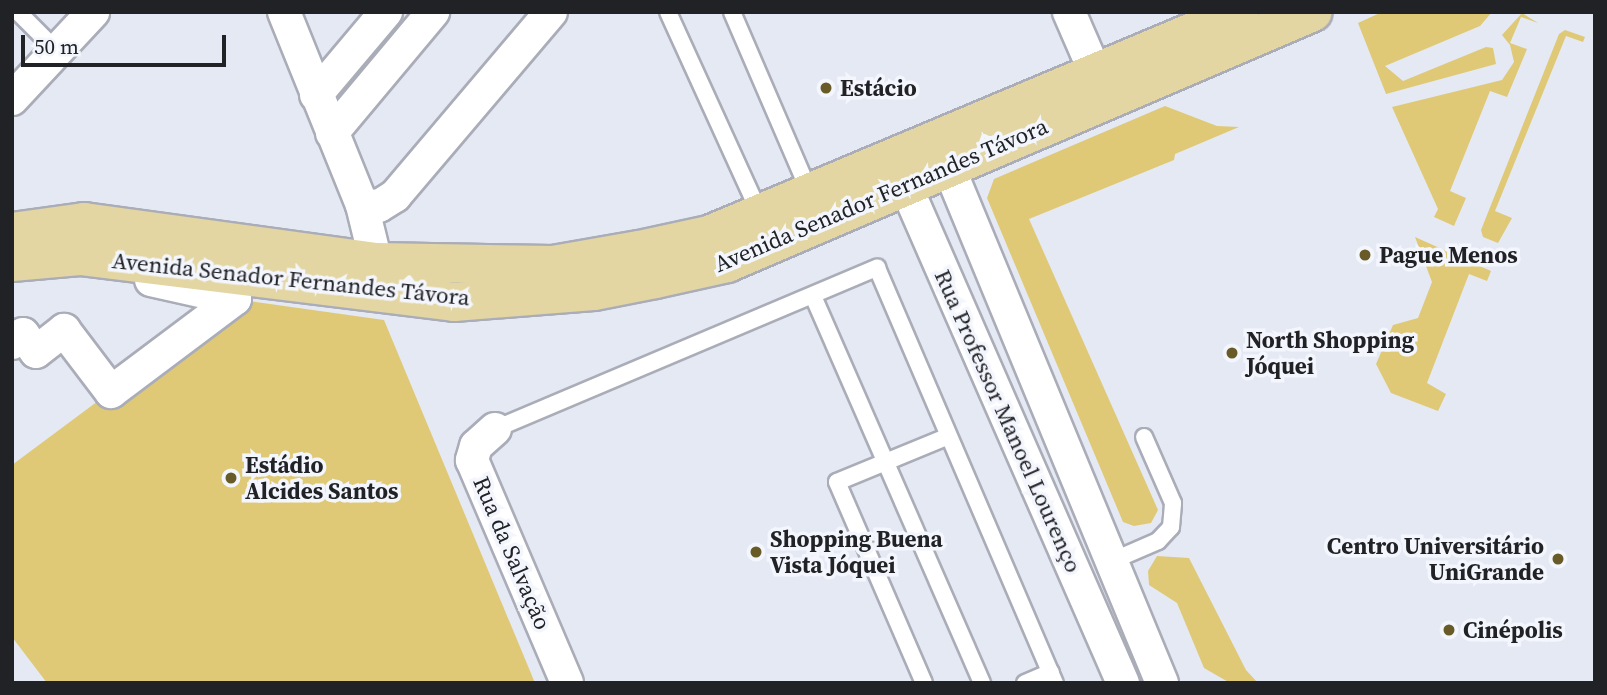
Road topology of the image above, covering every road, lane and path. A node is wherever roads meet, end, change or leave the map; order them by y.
1 (18, 12) edge
2 (93, 12) edge
3 (284, 12) edge
4 (386, 12) edge
5 (433, 12) edge
6 (551, 12) edge
7 (668, 12) edge
8 (732, 12) edge
9 (1069, 12) edge
10 (1240, 12) edge
11 (1313, 12) edge
12 (57, 51) junction
13 (1096, 74) junction
14 (316, 95) junction
15 (12, 99) edge
16 (332, 133) junction
17 (949, 168) junction
18 (900, 172) junction
19 (810, 193) junction
20 (362, 205) junction
21 (760, 214) junction
22 (12, 232) edge
23 (12, 262) edge
24 (376, 262) junction
25 (12, 276) edge
26 (813, 296) junction
27 (12, 343) edge
28 (495, 429) joint
29 (946, 437) junction
30 (1144, 437) dead end
31 (887, 460) junction
32 (1112, 561) junction
33 (1076, 576) junction
34 (1053, 677) edge
35 (567, 683) edge
36 (924, 683) edge
37 (982, 683) edge
38 (1025, 683) edge
39 (1123, 683) edge
40 (1162, 683) edge

1 - 12 lane
2 - 12 street
3 - 14 street
4 - 14 street
5 - 16 street
6 - 20 street
7 - 21 lane
8 - 19 lane
9 - 13 street
10 - 13 main road, Avenida Senador Fernandes Távora
11 - 17 main road, Avenida Senador Fernandes Távora
12 - 15 street
13 - 18 main road, Avenida Senador Fernandes Távora
14 - 16 street
16 - 20 street
17 - 18 main road, Avenida Senador Fernandes Távora
17 - 32 street, Rua Professor Manoel Lourenço
18 - 19 main road, Avenida Senador Fernandes Távora
18 - 23 main road, Avenida Senador Fernandes Távora
18 - 33 street, Rua Professor Manoel Lourenço
19 - 21 main road, Avenida Senador Fernandes Távora
20 - 24 street
21 - 24 main road, Avenida Senador Fernandes Távora
22 - 24 main road, Avenida Senador Fernandes Távora
25 - 27 street
26 - 28 lane
26 - 29 lane
26 - 31 lane
28 - 35 street, Rua da Salvação
29 - 31 lane
29 - 34 lane
30 - 32 lane
31 - 36 lane
31 - 37 lane
32 - 33 street
32 - 40 street, Rua Professor Manoel Lourenço
33 - 39 street, Rua Professor Manoel Lourenço
34 - 38 lane

